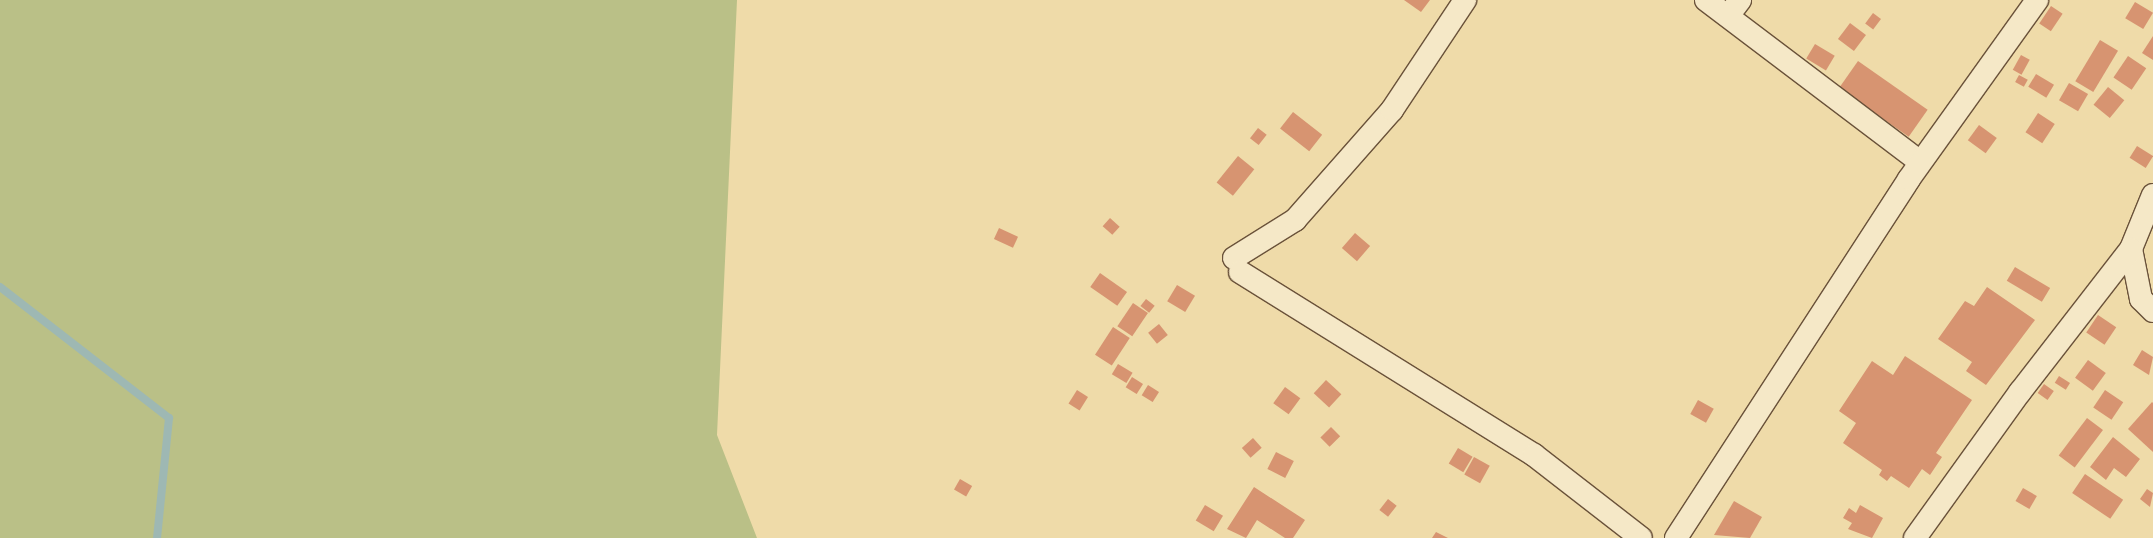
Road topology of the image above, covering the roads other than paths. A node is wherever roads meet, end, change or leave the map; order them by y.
1 (1465, 0) edge
2 (1706, 0) edge
3 (2037, 0) edge
4 (1734, 8) edge
5 (1920, 162) junction
6 (2153, 194) edge
7 (2131, 249) junction
8 (2153, 311) edge
9 (1641, 538) edge
10 (1676, 538) edge
11 (1915, 538) edge

1 - 9 street
2 - 4 street
3 - 5 street
4 - 5 street
5 - 10 street
6 - 7 street
7 - 8 street
7 - 11 street

